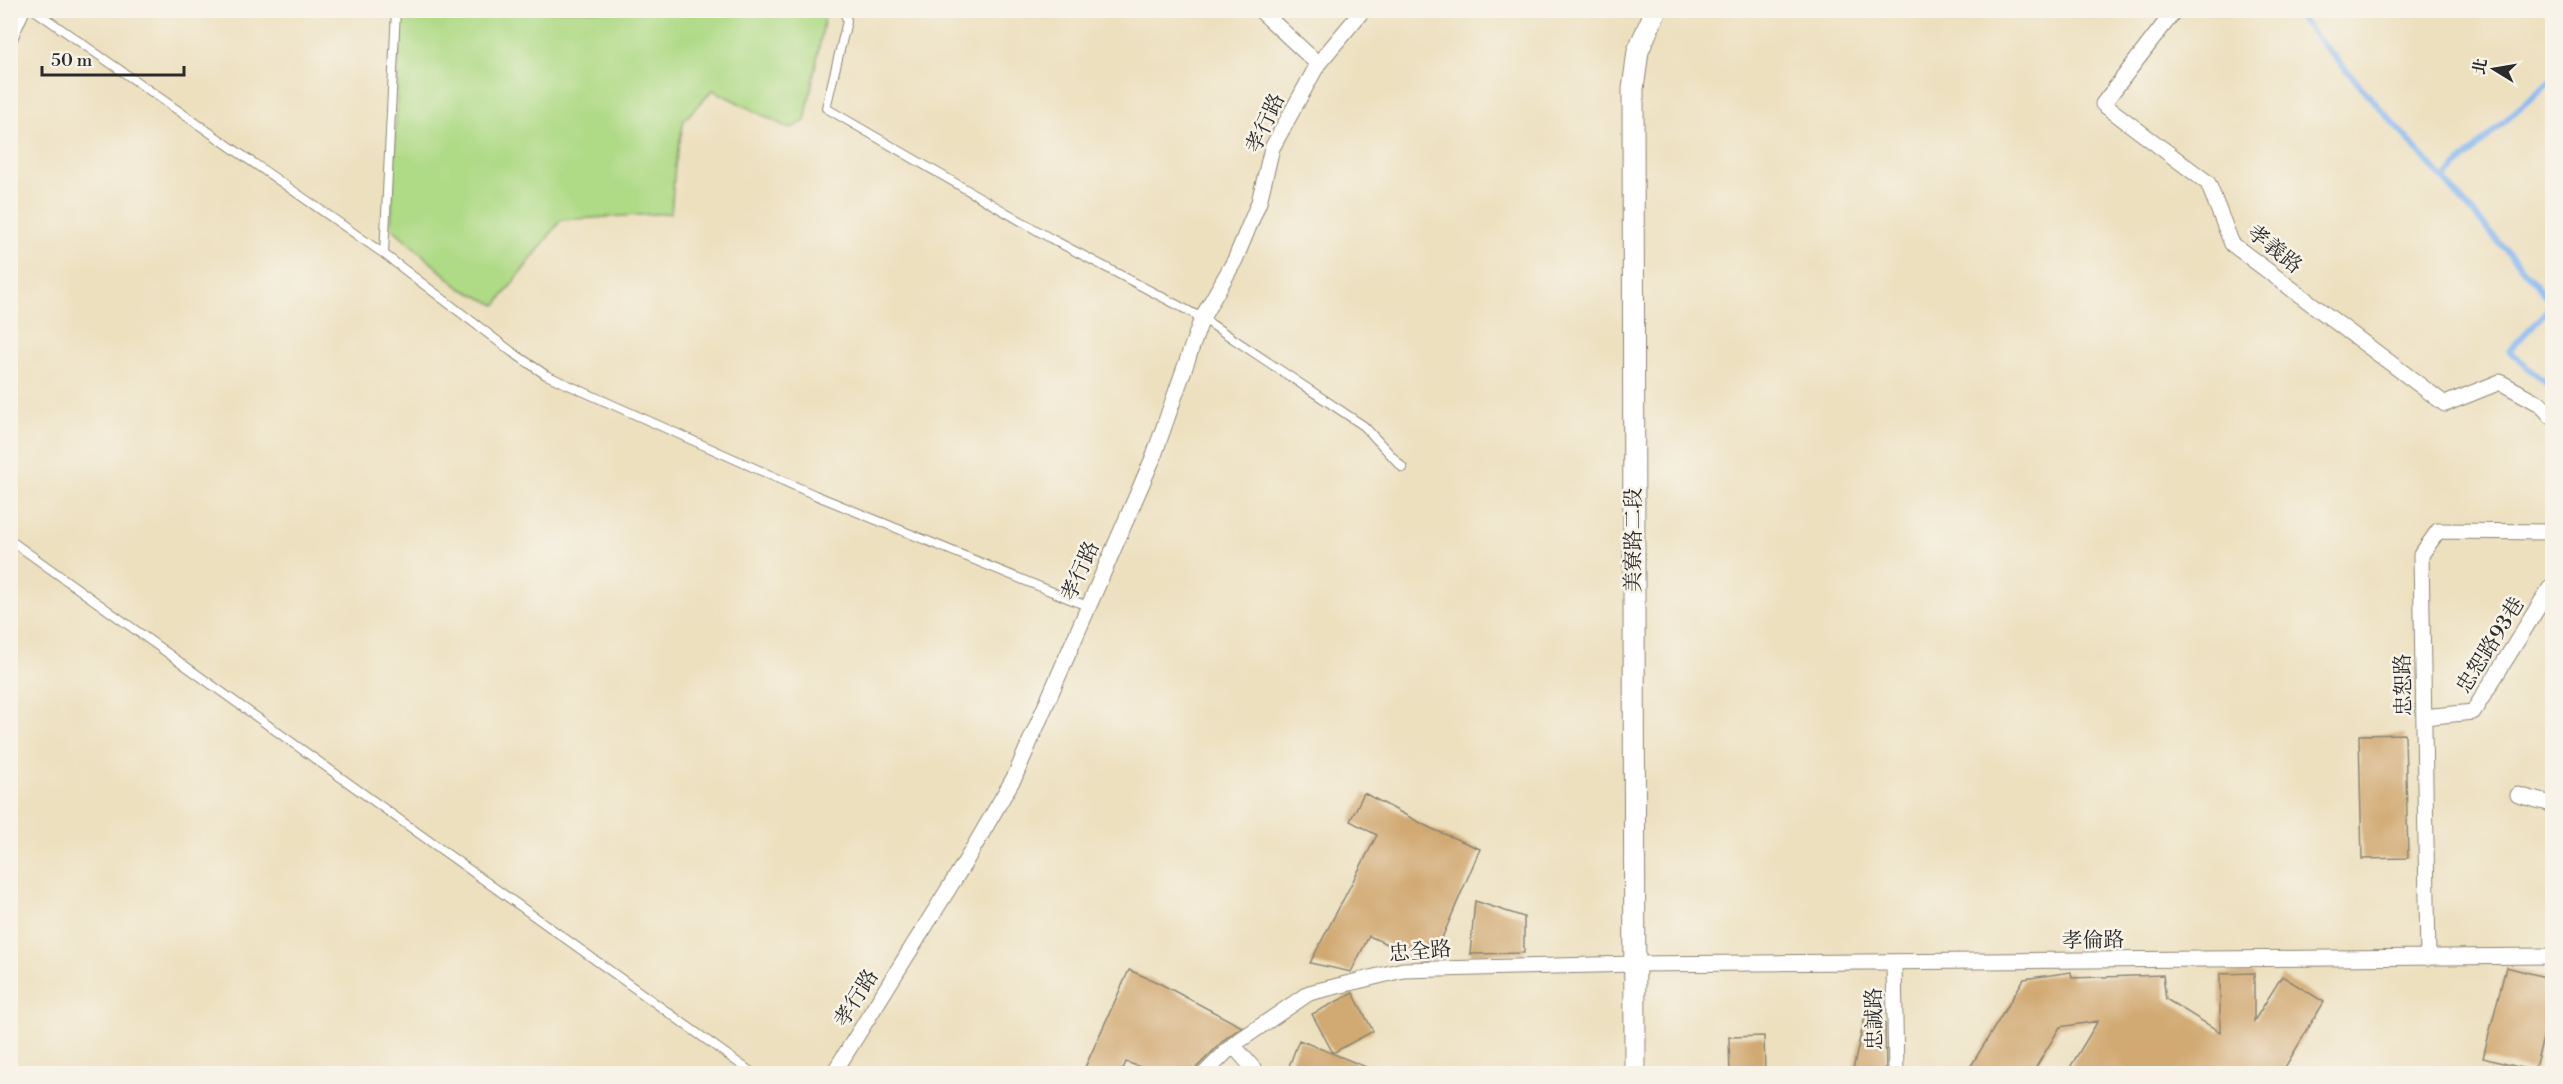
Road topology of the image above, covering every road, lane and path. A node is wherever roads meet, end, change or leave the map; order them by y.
1 (22, 10) edge
2 (34, 10) edge
3 (396, 10) edge
4 (844, 10) edge
5 (1260, 10) edge
6 (1363, 10) edge
7 (1656, 10) edge
8 (2175, 10) edge
9 (10, 37) edge
10 (1318, 64) junction
11 (384, 254) junction
12 (1202, 318) junction
13 (2553, 417) edge
14 (1403, 468) dead end
15 (2553, 532) edge
16 (10, 540) edge
17 (2550, 588) dead end
18 (1087, 606) junction
19 (2424, 717) junction
20 (2518, 795) dead end
21 (2553, 804) edge
22 (2553, 956) edge
23 (2428, 958) junction
24 (1894, 963) junction
25 (1633, 964) junction
26 (1233, 1045) junction
27 (754, 1074) edge
28 (833, 1074) edge
29 (1204, 1074) edge
30 (1258, 1074) edge
31 (1635, 1074) edge
32 (1896, 1074) edge

1 - 9 street
2 - 11 lane
3 - 11 lane
4 - 12 lane
5 - 10 street
6 - 10 street, 孝行路
7 - 25 street, 美寮路二段
8 - 13 street, 孝義路
10 - 12 street, 孝行路
11 - 18 lane
12 - 14 lane
12 - 18 street, 孝行路
15 - 19 street, 忠恕路
16 - 27 lane
17 - 19 street, 忠恕路93巷
18 - 28 street, 孝行路
19 - 23 street, 忠恕路
20 - 21 street
22 - 23 street, 孝倫路
23 - 24 street, 孝倫路
24 - 25 street, 孝倫路
24 - 32 street, 忠誠路
25 - 26 street, 忠全路
25 - 31 street, 美寮路二段
26 - 29 street, 忠全路
26 - 30 street

